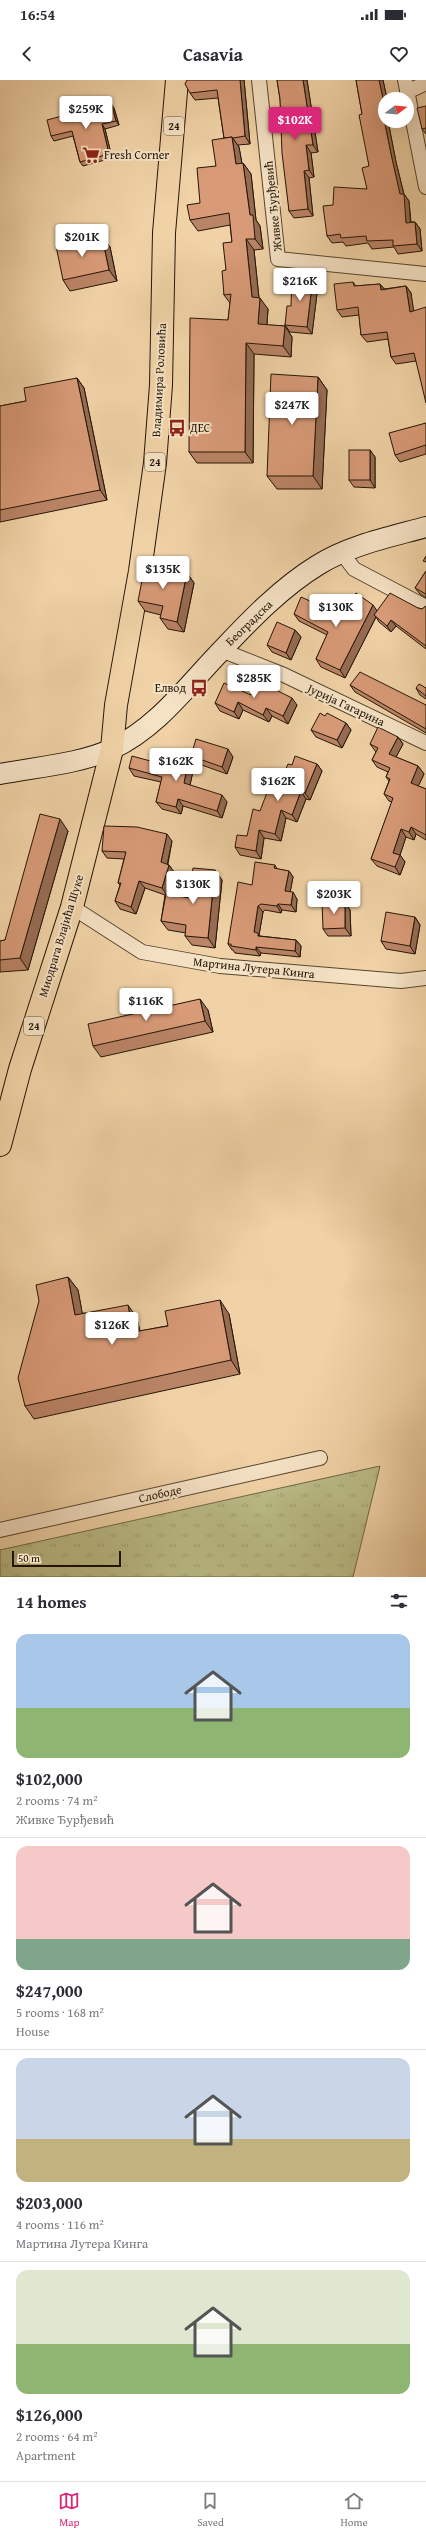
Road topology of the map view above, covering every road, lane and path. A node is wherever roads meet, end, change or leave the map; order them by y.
1 (177, 80) edge
2 (259, 80) edge
3 (426, 83) edge
4 (406, 86) edge
5 (426, 187) edge
6 (426, 274) edge
7 (426, 527) edge
8 (342, 553) junction
9 (426, 607) edge
10 (221, 650) junction
11 (426, 743) edge
12 (112, 749) junction
13 (0, 774) edge
14 (72, 907) junction
15 (426, 978) edge
16 (0, 1145) edge
17 (320, 1458) dead end
18 (0, 1530) edge

1 - 12 main road, Владимира Роловића / 24
2 - 6 street, Живке Ђурђевић
3 - 4 street
4 - 5 street
7 - 8 street, Београдска
8 - 9 street
8 - 10 street, Београдска
10 - 11 street, Јурија Гагарина
10 - 12 street, Београдска
12 - 13 street, Београдска
12 - 14 main road, Миодрага Влајића Шуке / 24
14 - 15 street, Мартина Лутера Кинга
14 - 16 main road, Миодрага Влајића Шуке / 24
17 - 18 street, Слободе

